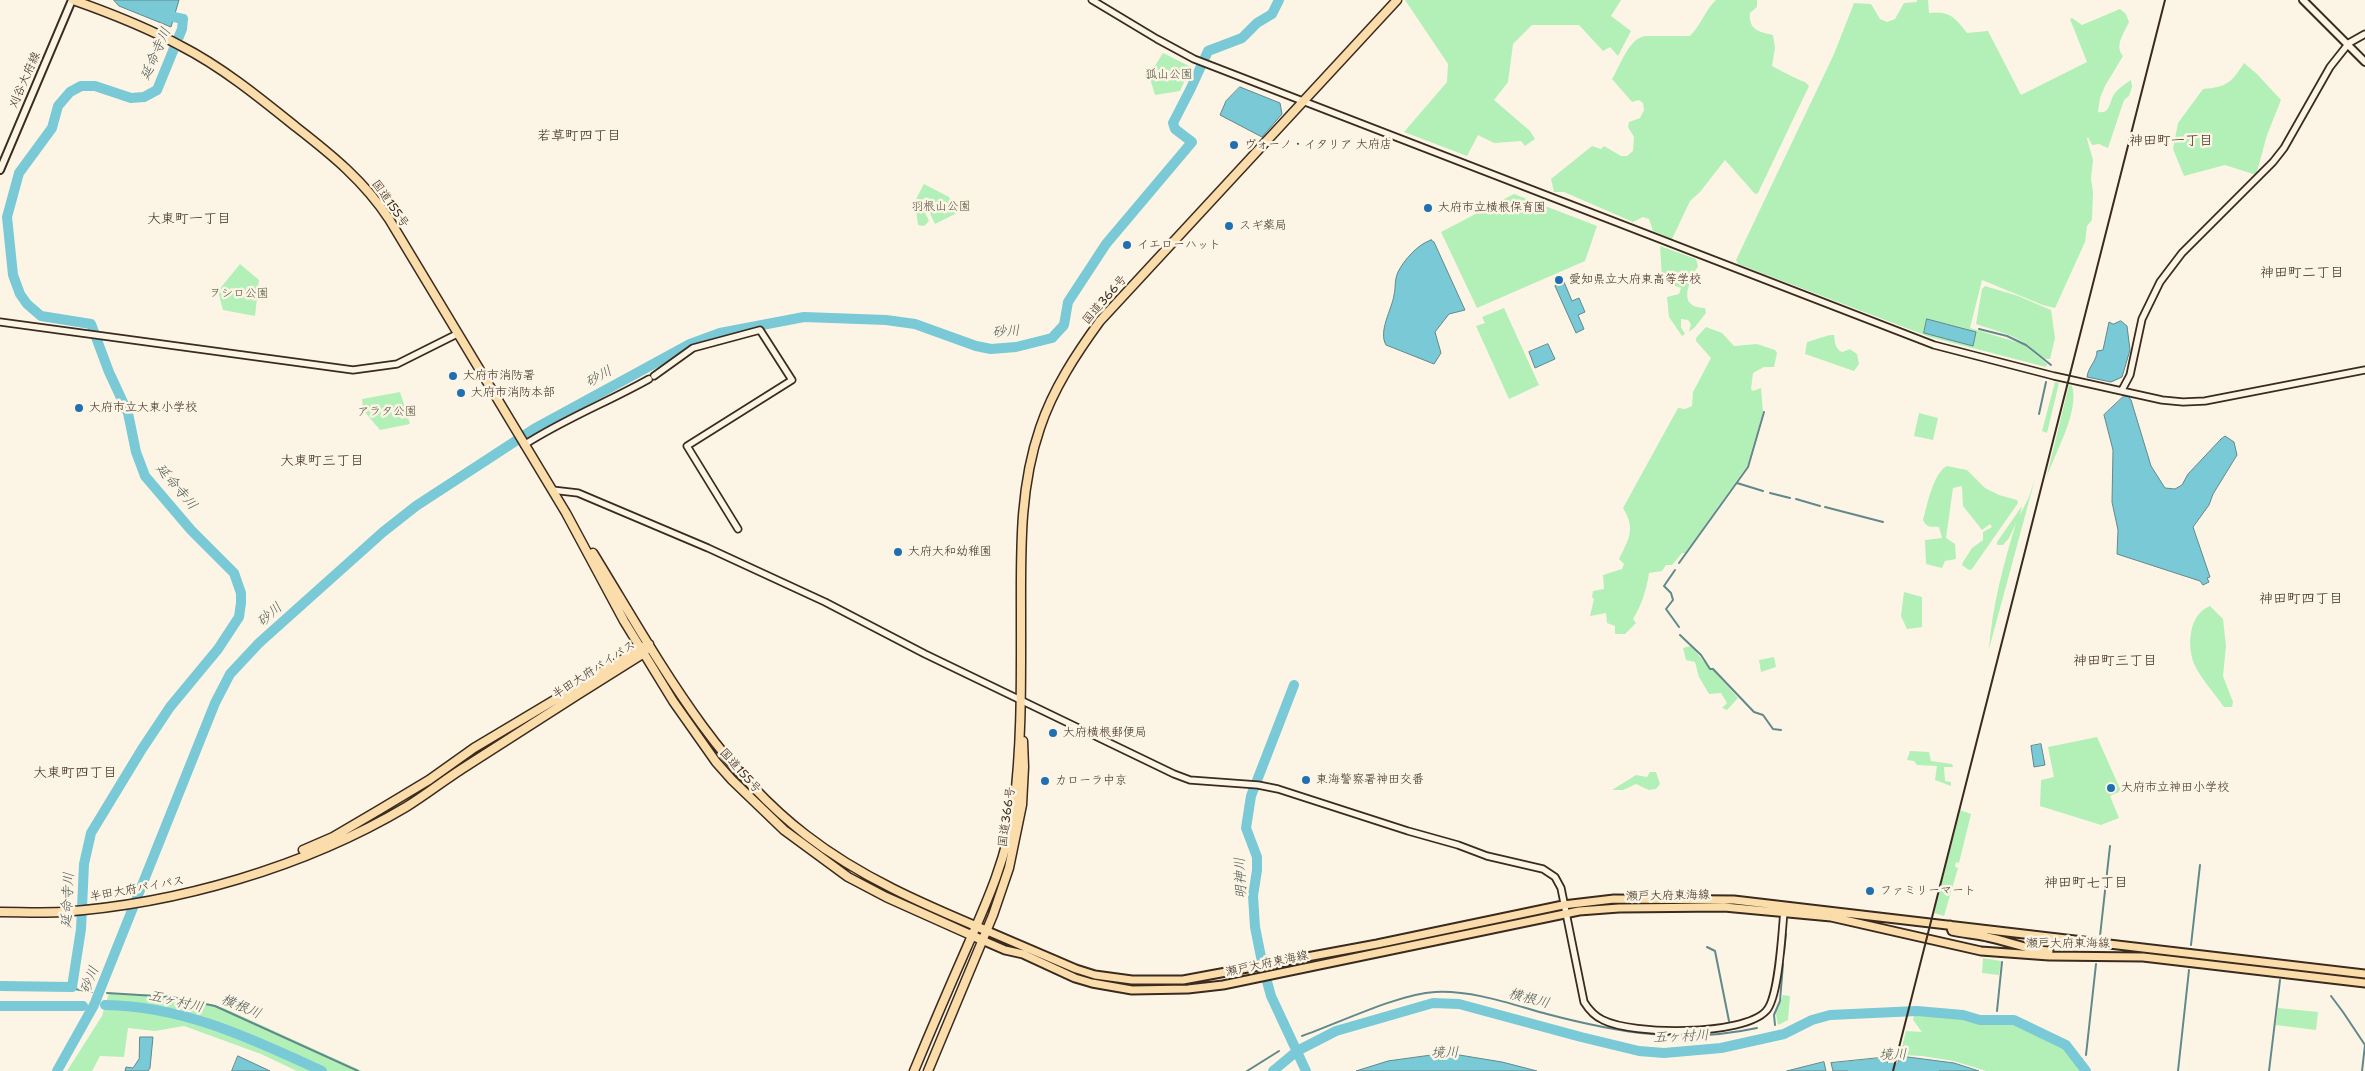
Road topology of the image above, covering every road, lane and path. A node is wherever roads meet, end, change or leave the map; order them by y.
1 (73, 0) edge
2 (1092, 0) edge
3 (1397, 0) edge
4 (2303, 0) edge
5 (2365, 34) edge
6 (2349, 43) junction
7 (2365, 62) edge
8 (1305, 100) junction
9 (0, 170) edge
10 (0, 322) edge
11 (457, 334) junction
12 (2365, 370) edge
13 (2122, 390) junction
14 (524, 444) junction
15 (552, 490) junction
16 (738, 529) dead end
17 (578, 534) junction
18 (649, 644) junction
19 (642, 650) junction
20 (1021, 701) junction
21 (1563, 905) junction
22 (1785, 905) junction
23 (0, 912) edge
24 (1784, 913) junction
25 (1566, 914) junction
26 (1950, 925) junction
27 (976, 926) junction
28 (985, 930) junction
29 (972, 935) junction
30 (982, 940) junction
31 (2076, 956) junction
32 (2365, 974) edge
33 (2365, 983) edge
34 (914, 1071) edge
35 (928, 1071) edge

1 - 9 main road, 刈谷大府線
1 - 11 highway, 国道155号
2 - 8 street
3 - 8 highway, 国道366号
4 - 6 main road
5 - 6 street
6 - 7 main road
6 - 13 street
8 - 13 street
8 - 20 highway, 国道366号
10 - 11 street
11 - 14 highway, 国道155号
12 - 13 street
14 - 15 highway, 国道155号
14 - 16 street
15 - 17 highway, 国道155号
15 - 20 street
17 - 18 highway, 国道155号
17 - 19 highway, 国道155号
18 - 19 highway, 半田大府パイパス
18 - 27 highway, 国道155号
19 - 23 highway, 半田大府パイパス
19 - 29 highway, 国道155号
20 - 21 street
20 - 27 highway, 国道366号
20 - 28 highway, 国道366号
21 - 22 main road, 瀬戸大府東海線
21 - 25 street
21 - 28 main road, 瀬戸大府東海線
22 - 24 street
22 - 26 main road, 瀬戸大府東海線
24 - 25 main road, 瀬戸大府東海線
24 - 25 street
24 - 31 main road, 瀬戸大府東海線
25 - 30 main road, 瀬戸大府東海線
26 - 31 main road
26 - 32 main road, 瀬戸大府東海線
27 - 28 highway, 国道155号
27 - 29 highway
28 - 30 highway
29 - 30 highway, 国道155号
29 - 34 highway
30 - 35 highway
31 - 33 main road, 瀬戸大府東海線

